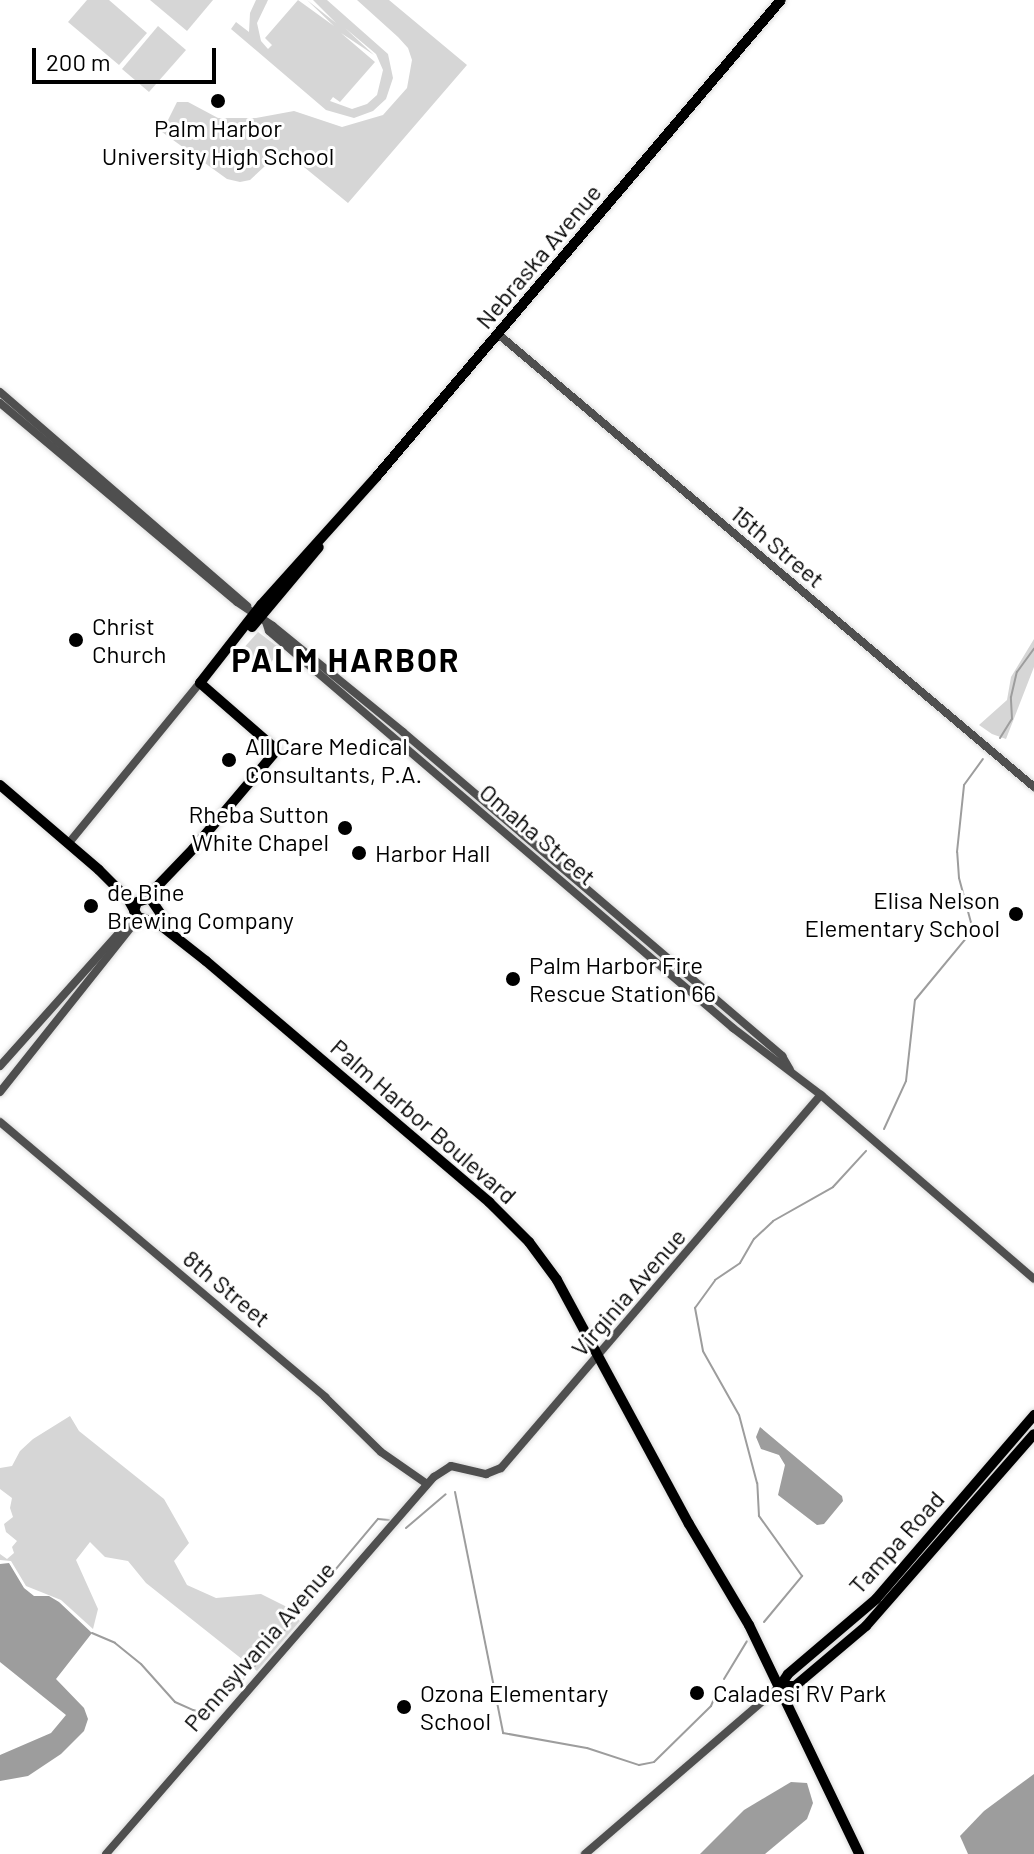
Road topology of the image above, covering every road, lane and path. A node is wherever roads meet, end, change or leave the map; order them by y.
1 (781, 0) edge
2 (498, 334) junction
3 (0, 392) edge
4 (0, 403) edge
5 (258, 615) junction
6 (200, 683) junction
7 (0, 785) edge
8 (1034, 787) edge
9 (68, 844) junction
10 (193, 849) junction
11 (99, 870) junction
12 (145, 898) junction
13 (158, 907) junction
14 (134, 912) junction
15 (146, 921) junction
16 (188, 946) junction
17 (0, 1066) edge
18 (0, 1092) edge
19 (821, 1095) junction
20 (0, 1122) edge
21 (1034, 1279) edge
22 (599, 1356) junction
23 (1034, 1415) edge
24 (1034, 1434) edge
25 (445, 1468) joint
26 (427, 1484) junction
27 (780, 1686) junction
28 (106, 1854) edge
29 (585, 1854) edge
30 (859, 1854) edge

1 - 2 main road, Nebraska Avenue
2 - 5 main road, Nebraska Avenue
2 - 8 street, 15th Street
3 - 5 street, Omaha Street
4 - 5 street, Omaha Street
5 - 6 main road, Nebraska Avenue
5 - 19 street, Omaha Street
6 - 9 street, Nebraska Avenue
6 - 10 main road
7 - 9 main road
9 - 11 main road
10 - 12 main road
10 - 13 main road
11 - 12 main road
11 - 14 main road
12 - 13 main road
12 - 14 main road
13 - 15 main road
13 - 16 main road, Palm Harbor Boulevard
14 - 15 main road
14 - 17 street
15 - 16 main road, Palm Harbor Boulevard
15 - 18 street
16 - 22 main road, Palm Harbor Boulevard
19 - 21 street, Omaha Street
19 - 22 street, Virginia Avenue
20 - 26 street, 8th Street
22 - 25 street, Virginia Avenue
22 - 27 main road, Palm Harbor Boulevard
23 - 27 main road, Tampa Road
24 - 27 main road, Tampa Road
25 - 26 street, Pennsylvania Avenue
26 - 28 street, Pennsylvania Avenue
27 - 29 street, Tampa Road
27 - 30 main road

